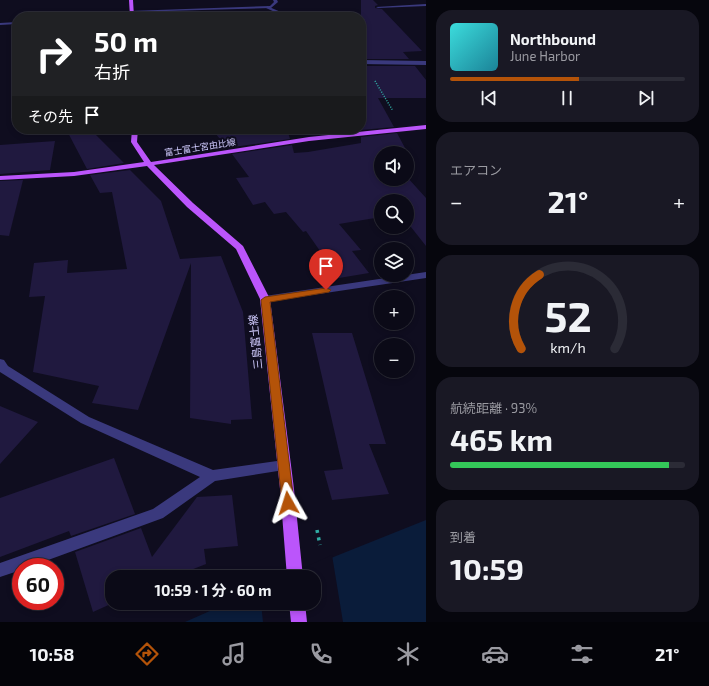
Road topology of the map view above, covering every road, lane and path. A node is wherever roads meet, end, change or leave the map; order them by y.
1 (131, 0) edge
2 (275, 0) edge
3 (426, 5) edge
4 (267, 7) junction
5 (378, 7) dead end
6 (131, 12) edge
7 (182, 12) edge
8 (278, 12) edge
9 (12, 23) edge
10 (0, 24) edge
11 (366, 62) edge
12 (426, 63) edge
13 (366, 68) edge
14 (426, 127) edge
15 (404, 129) junction
16 (366, 133) edge
17 (135, 134) edge
18 (351, 134) edge
19 (150, 164) junction
20 (0, 178) edge
21 (426, 275) edge
22 (265, 300) junction
23 (0, 363) edge
24 (284, 465) junction
25 (212, 476) junction
26 (0, 570) edge
27 (294, 570) edge
28 (299, 610) edge
29 (300, 622) edge

1 - 6 main road
2 - 4 street
3 - 5 street
4 - 7 street
4 - 8 street
9 - 10 street
11 - 12 street
13 - 15 path
14 - 15 main road, 富士富士宮由比線
15 - 16 main road, 富士富士宮由比線
17 - 19 main road, 三島富士線
18 - 19 main road, 富士富士宮由比線
19 - 20 main road, 富士富士宮由比線
19 - 22 main road, 三島富士線
21 - 22 street
22 - 24 main road, 三島富士線
23 - 25 street
24 - 25 street
24 - 27 main road, 三島富士線
25 - 26 street
28 - 29 main road

